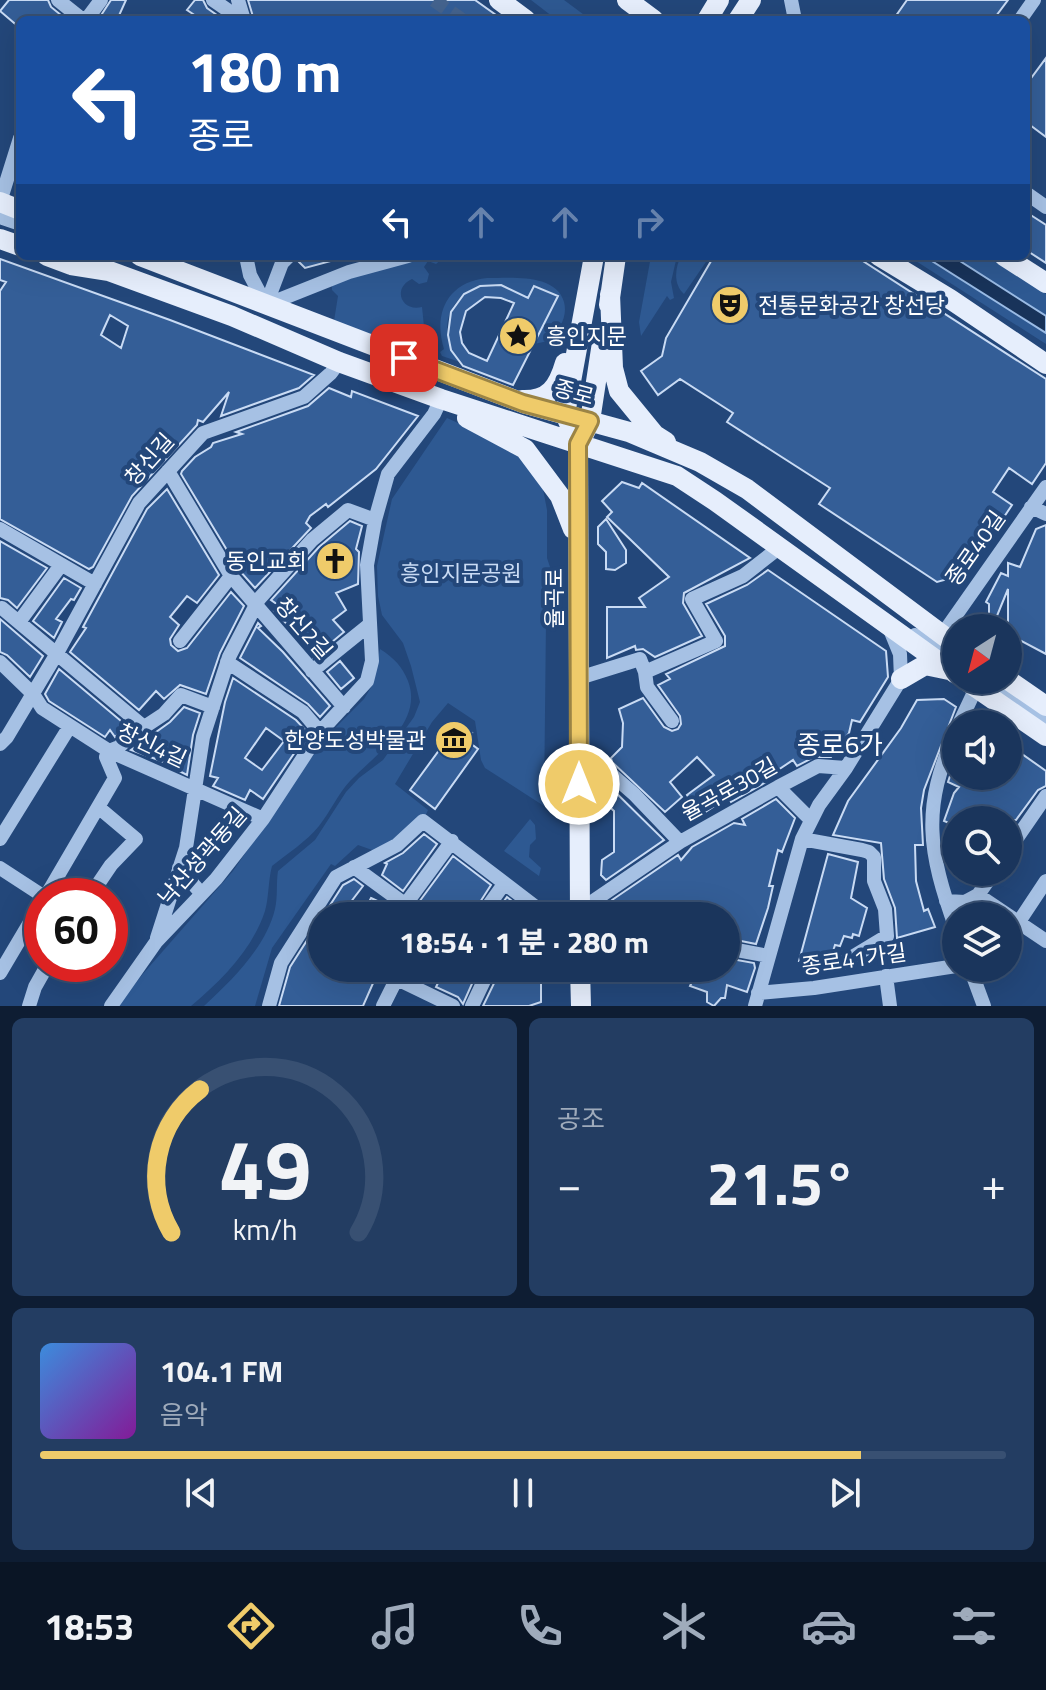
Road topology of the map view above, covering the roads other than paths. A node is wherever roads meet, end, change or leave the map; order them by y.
1 (58, 0) edge
2 (101, 0) edge
3 (213, 0) edge
4 (499, 0) edge
5 (627, 0) edge
6 (763, 0) edge
7 (742, 14) edge
8 (79, 16) edge
9 (87, 16) edge
10 (237, 16) edge
11 (521, 16) edge
12 (649, 16) edge
13 (16, 151) edge
14 (0, 202) edge
15 (58, 260) edge
16 (88, 260) edge
17 (150, 260) edge
18 (247, 260) edge
19 (285, 260) edge
20 (393, 260) edge
21 (593, 260) edge
22 (886, 260) edge
23 (1010, 260) edge
24 (617, 261) edge
25 (109, 271) junction
26 (589, 282) junction
27 (1046, 283) edge
28 (610, 294) junction
29 (266, 305) junction
30 (339, 362) junction
31 (1046, 364) edge
32 (573, 365) junction
33 (597, 371) junction
34 (441, 399) junction
35 (515, 400) junction
36 (565, 414) junction
37 (590, 421) junction
38 (578, 444) junction
39 (700, 462) junction
40 (168, 471) junction
41 (1046, 487) edge
42 (1031, 507) junction
43 (1046, 514) edge
44 (375, 520) junction
45 (0, 529) edge
46 (578, 543) junction
47 (780, 547) junction
48 (61, 565) junction
49 (231, 576) junction
50 (95, 584) junction
51 (255, 606) junction
52 (2, 608) dead end
53 (965, 614) edge
54 (882, 620) junction
55 (19, 622) junction
56 (369, 625) junction
57 (942, 635) edge
58 (180, 641) dead end
59 (56, 655) junction
60 (942, 659) edge
61 (0, 662) edge
62 (227, 662) junction
63 (942, 669) edge
64 (312, 671) junction
65 (645, 672) junction
66 (579, 678) junction
67 (901, 679) junction
68 (1022, 690) edge
69 (33, 694) junction
70 (991, 694) edge
71 (1001, 694) edge
72 (1046, 706) edge
73 (213, 707) junction
74 (344, 707) junction
75 (1046, 718) edge
76 (672, 721) dead end
77 (70, 726) junction
78 (144, 727) junction
79 (320, 732) junction
80 (1046, 736) edge
81 (0, 744) edge
82 (109, 751) junction
83 (588, 756) junction
84 (942, 767) edge
85 (846, 768) junction
86 (778, 787) junction
87 (196, 789) junction
88 (1046, 796) edge
89 (98, 807) junction
90 (263, 819) junction
91 (811, 820) junction
92 (1022, 830) edge
93 (0, 839) edge
94 (802, 839) junction
95 (452, 841) junction
96 (680, 842) junction
97 (354, 867) junction
98 (0, 868) edge
99 (179, 868) junction
100 (55, 878) edge
101 (102, 878) edge
102 (1046, 881) edge
103 (24, 883) edge
104 (504, 884) junction
105 (984, 886) edge
106 (201, 893) junction
107 (978, 895) junction
108 (946, 901) joint
109 (401, 902) edge
110 (407, 902) edge
111 (491, 902) edge
112 (529, 902) edge
113 (581, 902) edge
114 (595, 902) edge
115 (988, 902) edge
116 (1022, 917) edge
117 (1022, 926) edge
118 (24, 932) edge
119 (1046, 941) edge
120 (156, 942) junction
121 (740, 951) edge
122 (768, 956) junction
123 (839, 965) dead end
124 (942, 968) edge
125 (0, 973) edge
126 (886, 976) junction
127 (38, 982) edge
128 (395, 982) edge
129 (412, 982) edge
130 (483, 982) edge
131 (580, 982) edge
132 (975, 982) edge
133 (757, 1000) edge
134 (29, 1006) edge
135 (111, 1006) edge
136 (269, 1006) edge
137 (383, 1006) edge
138 (453, 1006) edge
139 (472, 1006) edge
140 (581, 1006) edge
141 (890, 1006) edge
142 (984, 1006) edge

1 - 8 street
2 - 9 street
3 - 10 street
4 - 11 main road
5 - 12 main road
6 - 7 street
13 - 14 street
15 - 25 main road
16 - 25 street
17 - 29 main road, 종로
18 - 29 street
19 - 29 street
20 - 29 street
21 - 26 main road
22 - 31 main road
23 - 27 main road
24 - 28 main road, 율곡로
25 - 30 main road
26 - 32 main road
26 - 35 main road
28 - 33 main road, 율곡로
28 - 39 main road
29 - 35 main road, 종로
30 - 34 main road
30 - 40 street, 창신길
32 - 33 main road
32 - 36 main road
33 - 37 main road, 율곡로
34 - 38 main road
34 - 44 street, 낙산성곽동길
34 - 46 main road
35 - 36 main road, 종로
36 - 37 main road, 종로
36 - 38 main road, 율곡로
37 - 38 main road, 율곡로
37 - 39 main road, 종로
38 - 46 main road, 율곡로
38 - 47 main road
39 - 57 main road, 종로
40 - 49 street, 창신2길
40 - 50 street, 창신길
41 - 42 street, 종로40길
42 - 43 street
42 - 53 street, 종로40길
44 - 51 street
44 - 56 street, 낙산성곽동길
45 - 48 street
46 - 66 main road, 율곡로
47 - 54 main road
47 - 65 street
48 - 50 street
48 - 55 street
49 - 51 street, 창신2길
49 - 58 street
50 - 59 street, 창신길
51 - 62 street
51 - 64 street, 창신2길
52 - 55 street
54 - 60 main road
54 - 67 street
55 - 59 street
56 - 64 street
56 - 74 street, 낙산성곽동길
59 - 69 street, 창신길
59 - 78 street
61 - 69 street, 창신4길
62 - 73 street
62 - 79 street
63 - 67 main road
64 - 74 street, 창신2길
65 - 66 street
65 - 76 street
66 - 83 main road, 율곡로
67 - 85 street
68 - 72 main road
69 - 77 street, 창신4길
69 - 81 street, 창신길
70 - 80 main road
71 - 75 street
73 - 78 street
73 - 87 street
74 - 79 street, 낙산성곽동길
77 - 82 street, 창신4길
77 - 93 street
78 - 82 street
79 - 90 street, 낙산성곽동길
82 - 87 street, 창신4길
82 - 89 street
83 - 96 street, 율곡로30길
83 - 113 main road, 율곡로
84 - 108 street
85 - 86 street, 율곡로30길
85 - 91 street
86 - 91 street
86 - 96 street, 율곡로30길
87 - 90 street, 창신4길
87 - 99 street
88 - 92 street
89 - 100 street
89 - 101 street
90 - 106 street, 낙산성곽동길
91 - 94 street
94 - 122 street
94 - 123 street
95 - 97 street
95 - 104 street
95 - 110 street
96 - 114 street, 율곡로30길
97 - 109 street
97 - 136 street
98 - 103 street
99 - 106 street
99 - 120 street
102 - 116 street
104 - 111 street
104 - 112 street
105 - 107 street
106 - 120 street, 낙산성곽동길
107 - 108 street
107 - 115 street
117 - 119 street
118 - 125 street
120 - 135 street, 낙산성곽동길
121 - 122 street
122 - 133 street
124 - 126 street, 종로41가길
126 - 133 street, 종로41가길
126 - 141 street
127 - 134 street
128 - 137 street
129 - 138 street
130 - 139 street
131 - 140 main road
132 - 142 street

